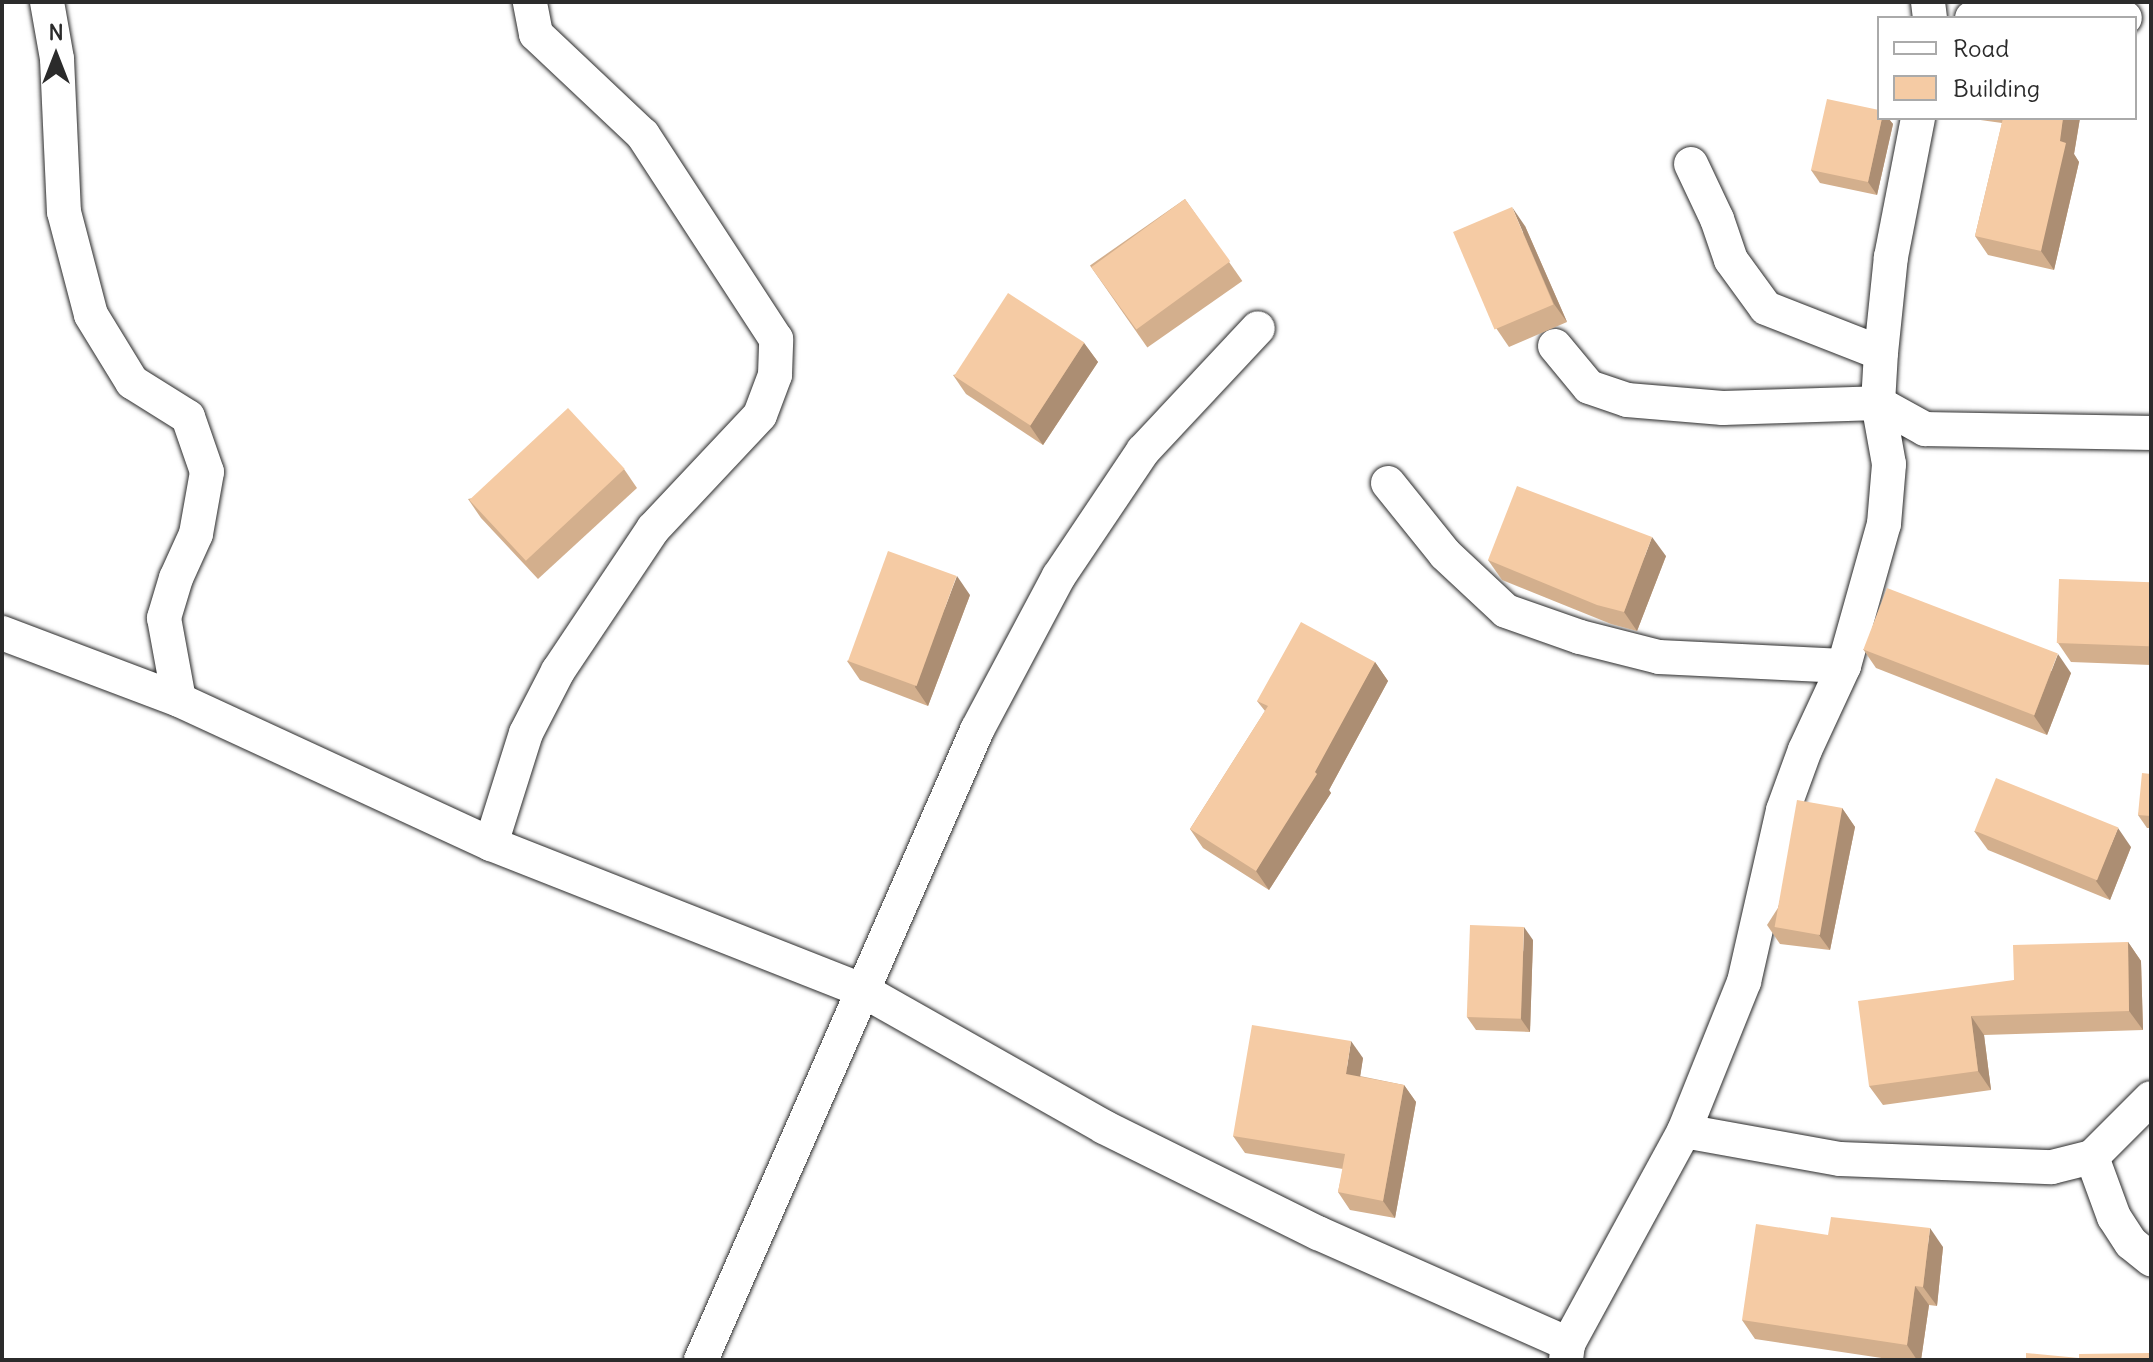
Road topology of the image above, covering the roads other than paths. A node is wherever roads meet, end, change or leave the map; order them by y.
1 (47, 2) edge
2 (530, 2) edge
3 (2008, 2) edge
4 (2021, 2) edge
5 (1976, 16) edge
6 (2112, 16) edge
7 (1918, 120) edge
8 (1691, 164) dead end
9 (1258, 328) dead end
10 (1555, 346) dead end
11 (1881, 353) junction
12 (1878, 403) junction
13 (2151, 433) edge
14 (1388, 483) dead end
15 (2, 633) edge
16 (1844, 666) junction
17 (179, 700) junction
18 (491, 844) junction
19 (862, 990) junction
20 (2151, 1098) edge
21 (1684, 1131) junction
22 (2092, 1157) junction
23 (2151, 1259) edge
24 (1567, 1352) edge
25 (701, 1360) edge

1 - 17 street
2 - 18 street
3 - 5 street
4 - 6 street
7 - 11 street
8 - 11 street
9 - 19 street
10 - 12 street
11 - 12 street
12 - 13 street
12 - 16 street
14 - 16 street
15 - 17 street
16 - 21 street
17 - 18 street
18 - 19 street
19 - 24 street
19 - 25 street
20 - 22 street
21 - 22 street
21 - 24 street
22 - 23 street

